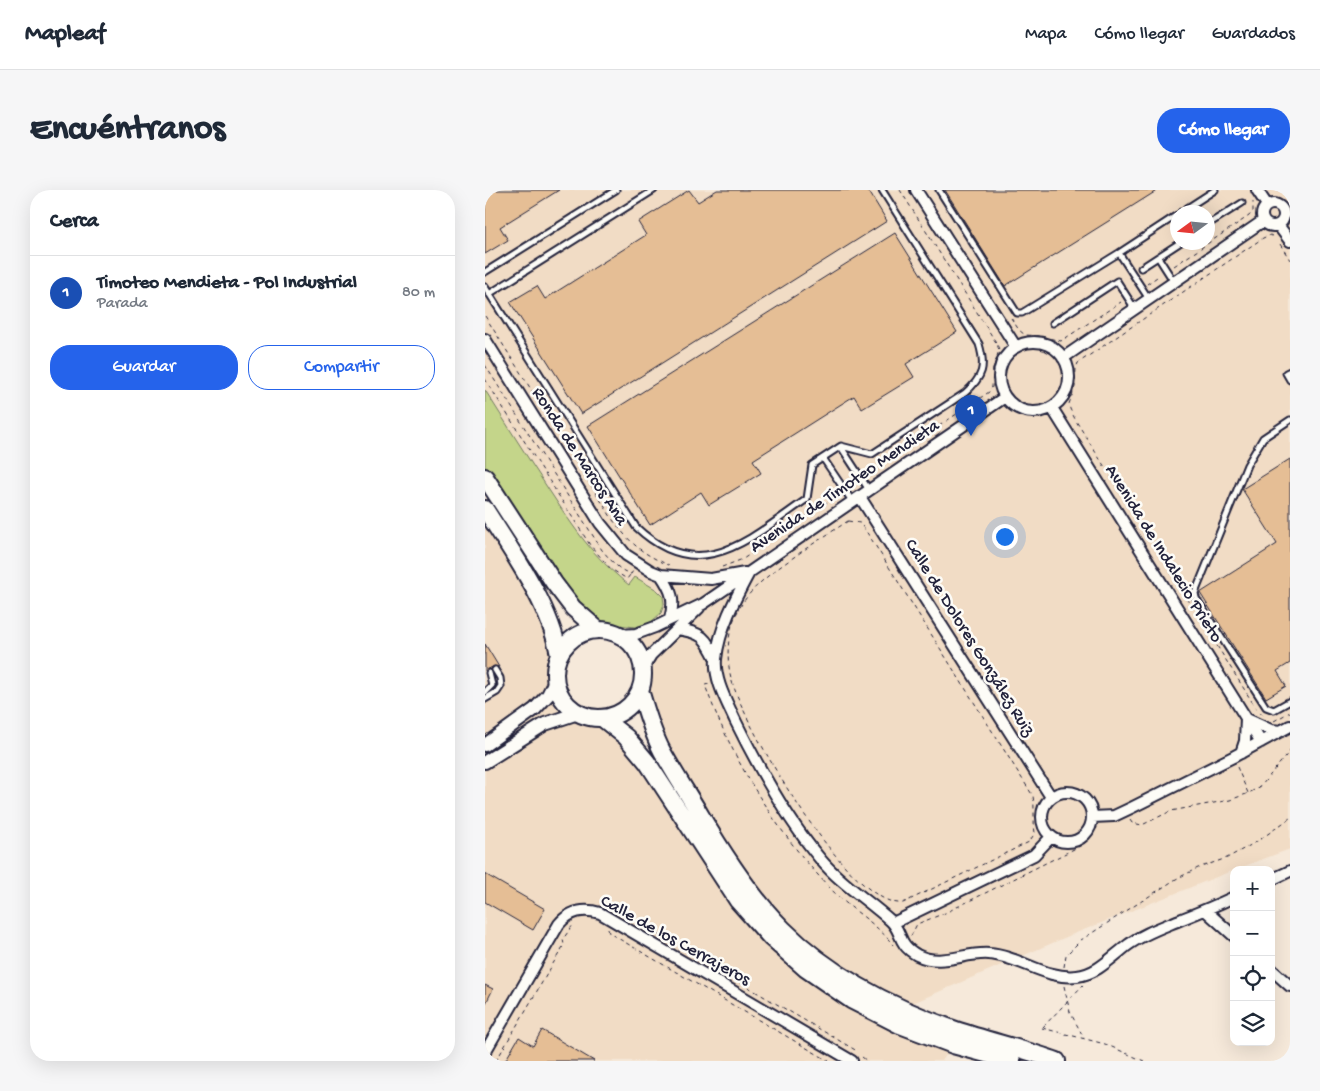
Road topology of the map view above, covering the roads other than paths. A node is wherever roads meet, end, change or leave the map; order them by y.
1 (616, 190) edge
2 (654, 190) edge
3 (882, 190) edge
4 (916, 190) edge
5 (939, 190) edge
6 (1215, 190) edge
7 (1257, 190) edge
8 (1242, 203) dead end
9 (1192, 205) edge
10 (1267, 205) junction
11 (1286, 206) edge
12 (1170, 220) edge
13 (1215, 220) edge
14 (1263, 221) junction
15 (1277, 225) junction
16 (1290, 241) edge
17 (1170, 249) edge
18 (1119, 253) junction
19 (1158, 257) junction
20 (1141, 268) dead end
21 (485, 272) edge
22 (1174, 282) junction
23 (485, 287) edge
24 (489, 294) junction
25 (1149, 299) junction
26 (1135, 308) junction
27 (1053, 323) dead end
28 (485, 340) edge
29 (1015, 347) junction
30 (1063, 358) junction
31 (1290, 371) edge
32 (1290, 380) edge
33 (1005, 397) junction
34 (1053, 408) junction
35 (1290, 420) edge
36 (841, 446) junction
37 (823, 458) junction
38 (485, 477) edge
39 (869, 490) junction
40 (856, 499) junction
41 (485, 509) edge
42 (749, 573) junction
43 (661, 575) junction
44 (703, 604) junction
45 (670, 619) junction
46 (597, 629) junction
47 (678, 629) junction
48 (620, 636) junction
49 (559, 654) junction
50 (716, 659) junction
51 (643, 668) junction
52 (495, 670) dead end
53 (489, 673) dead end
54 (555, 681) junction
55 (640, 690) junction
56 (485, 692) edge
57 (485, 699) edge
58 (1290, 701) edge
59 (578, 713) junction
60 (602, 718) junction
61 (1246, 718) junction
62 (1285, 729) edge
63 (1261, 742) junction
64 (485, 745) edge
65 (1237, 755) junction
66 (485, 762) edge
67 (1051, 797) junction
68 (1092, 816) junction
69 (1051, 837) junction
70 (1290, 871) edge
71 (1275, 878) edge
72 (1230, 899) edge
73 (1205, 910) junction
74 (893, 924) junction
75 (1230, 932) edge
76 (1275, 973) edge
77 (1290, 986) edge
78 (485, 1052) edge
79 (852, 1061) edge
80 (1012, 1061) edge
81 (1057, 1061) edge

1 - 21 lane
2 - 24 lane
3 - 36 lane
4 - 29 street
5 - 18 lane
6 - 9 lane
7 - 10 street
8 - 13 lane
10 - 11 street
10 - 14 street
11 - 15 street
12 - 18 lane
14 - 15 street
14 - 22 street
15 - 16 street
17 - 19 lane
18 - 25 lane
19 - 20 lane
19 - 22 lane
22 - 25 street
23 - 24 lane
24 - 37 lane
25 - 26 street
26 - 27 lane
26 - 30 street
28 - 43 street, Ronda de Marcos Ana
29 - 30 street
29 - 33 street
30 - 34 street
31 - 32 lane
33 - 34 street
33 - 39 street, Avenida de Timoteo Mendieta
34 - 61 street, Avenida de Indalecio Prieto
35 - 58 lane
36 - 37 lane
36 - 39 lane
37 - 40 lane
38 - 46 main road
39 - 40 street, Avenida de Timoteo Mendieta
40 - 42 street, Avenida de Timoteo Mendieta
40 - 67 street, Calle de Dolores González Ruiz
41 - 49 main road
42 - 43 street, Ronda de Marcos Ana
42 - 44 street, Avenida de Timoteo Mendieta
42 - 50 street
43 - 45 street
44 - 45 street, Avenida de Timoteo Mendieta
44 - 47 street, Avenida de Timoteo Mendieta
45 - 48 street, Avenida de Timoteo Mendieta
46 - 48 main road
46 - 49 main road
47 - 50 street
47 - 51 street, Avenida de Timoteo Mendieta
48 - 51 main road
49 - 54 main road
50 - 74 street
51 - 55 main road
52 - 57 lane
53 - 56 lane
54 - 59 main road
54 - 64 street
55 - 60 main road
55 - 81 main road
59 - 60 main road
59 - 66 street
60 - 80 main road
61 - 62 street
61 - 63 street, Avenida de Indalecio Prieto
61 - 65 street
62 - 63 street
63 - 65 street
65 - 68 street
67 - 68 street
67 - 69 street
68 - 69 street
69 - 74 street
70 - 71 street
72 - 73 street
73 - 74 street
73 - 75 street
76 - 77 street
78 - 79 street, Calle de los Cerrajeros

